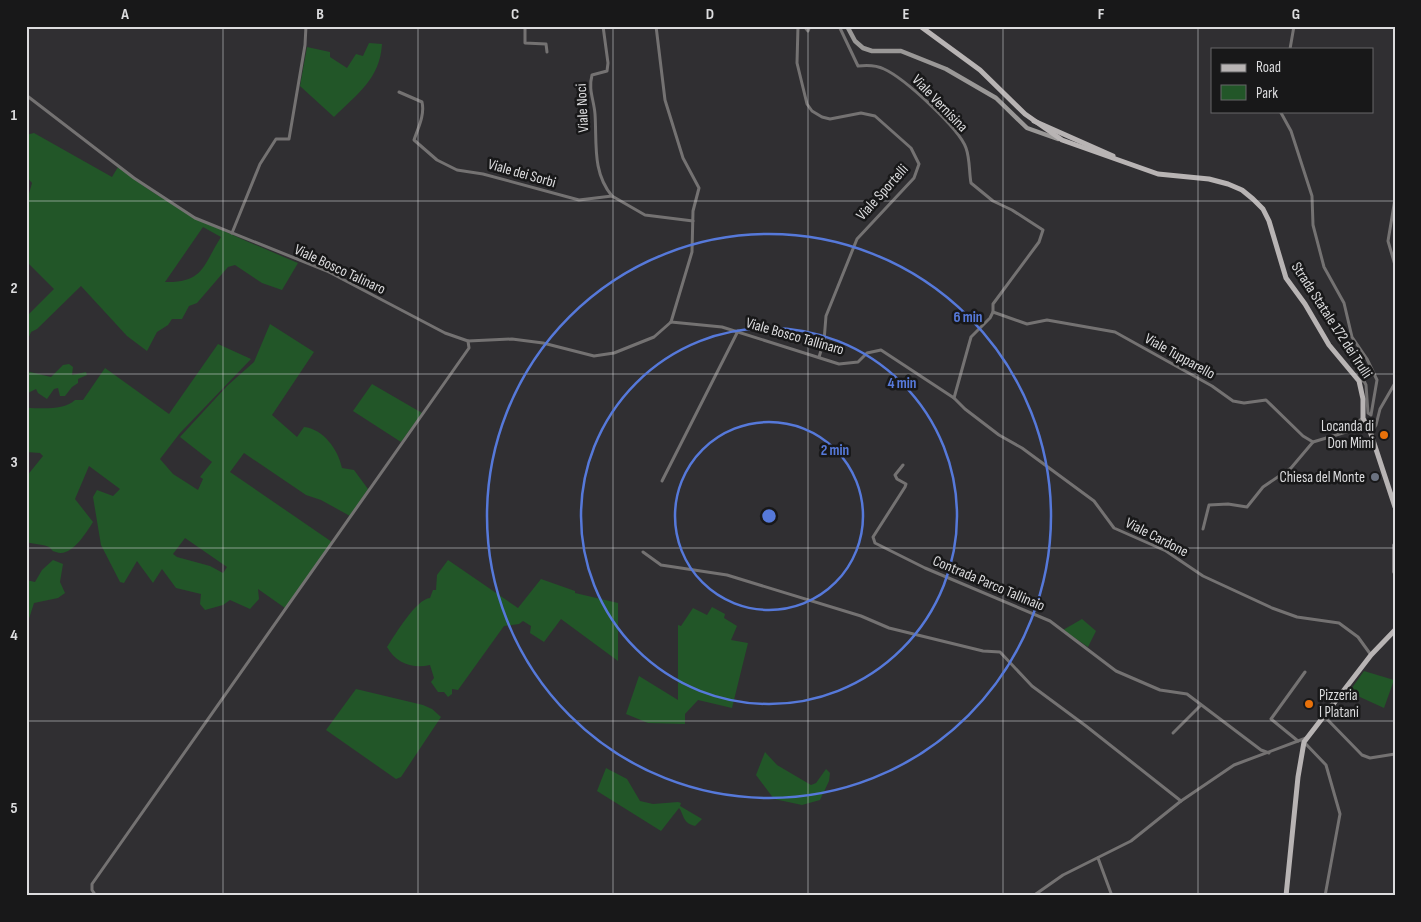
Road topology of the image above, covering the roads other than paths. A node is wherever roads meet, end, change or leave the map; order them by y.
1 (306, 26) edge
2 (525, 26) edge
3 (603, 26) edge
4 (656, 26) edge
5 (798, 26) edge
6 (804, 26) edge
7 (810, 26) edge
8 (838, 26) edge
9 (847, 26) edge
10 (920, 26) edge
11 (1294, 26) edge
12 (1290, 48) edge
13 (547, 52) dead end
14 (399, 92) dead end
15 (26, 95) edge
16 (1280, 112) edge
17 (1036, 122) junction
18 (1024, 126) junction
19 (1033, 129) junction
20 (1062, 140) junction
21 (1148, 171) junction
22 (612, 196) junction
23 (1395, 199) edge
24 (693, 221) junction
25 (232, 233) junction
26 (1395, 265) edge
27 (993, 312) junction
28 (671, 322) junction
29 (738, 331) junction
30 (468, 341) junction
31 (819, 357) junction
32 (1359, 381) junction
33 (1395, 383) edge
34 (954, 398) junction
35 (1363, 418) junction
36 (1366, 426) junction
37 (1342, 434) junction
38 (1371, 434) junction
39 (1313, 442) junction
40 (903, 465) dead end
41 (662, 481) dead end
42 (1395, 507) edge
43 (1203, 529) dead end
44 (1395, 545) edge
45 (643, 552) dead end
46 (1395, 572) edge
47 (1395, 630) edge
48 (1371, 656) junction
49 (1305, 672) dead end
50 (1201, 705) junction
51 (1323, 716) junction
52 (1173, 733) dead end
53 (1303, 740) junction
54 (1269, 753) junction
55 (1395, 754) edge
56 (1181, 801) junction
57 (1098, 858) junction
58 (96, 896) edge
59 (1033, 896) edge
60 (1112, 896) edge
61 (1286, 896) edge
62 (1325, 896) edge

1 - 25 street
2 - 13 street
3 - 22 street, Viale Noci
4 - 24 street
5 - 31 street, Viale Sportelli
6 - 7 street
8 - 27 street, Viale Vernisina
9 - 18 street
10 - 17 main road, Strada Statale 172 dei Trulli
11 - 12 street
14 - 22 street, Viale dei Sorbi
15 - 25 street, Viale Bosco Talinaro
16 - 32 street
17 - 18 street
17 - 19 street
17 - 20 main road, Strada Statale 172 dei Trulli
17 - 21 main road, Strada Statale 172 dei Trulli
18 - 19 street
19 - 20 street
20 - 21 main road, Strada Statale 172 dei Trulli
21 - 32 main road, Strada Statale 172 dei Trulli
22 - 24 street
23 - 26 street
24 - 28 street
25 - 30 street, Viale Bosco Talinaro
27 - 34 street
27 - 39 street, Viale Tupparello
28 - 29 street, Viale Bosco Tallinaro
28 - 30 street, Viale Bosco Talinaro
29 - 31 street, Viale Bosco Tallinaro
29 - 41 street
30 - 58 street
31 - 34 street, Viale Bosco Tallinaro
32 - 35 main road, Strada Statale 172 dei Trulli
33 - 38 street
34 - 48 street, Viale Cardone
35 - 36 main road, Strada Statale 172 dei Trulli
35 - 37 street
36 - 37 street
36 - 38 main road, Strada Statale 172 dei Trulli
37 - 39 street
38 - 42 main road, Strada Statale 172 dei Trulli
39 - 43 street
40 - 50 street, Contrada Parco Tallinaio
44 - 46 main road
45 - 56 street
47 - 48 main road
48 - 51 main road
49 - 53 street
50 - 52 street
50 - 54 street, Contrada Parco Tallinaio
51 - 53 main road
51 - 55 street
53 - 54 street
53 - 61 main road
53 - 62 street
54 - 56 street
56 - 57 street
57 - 59 street
57 - 60 street

